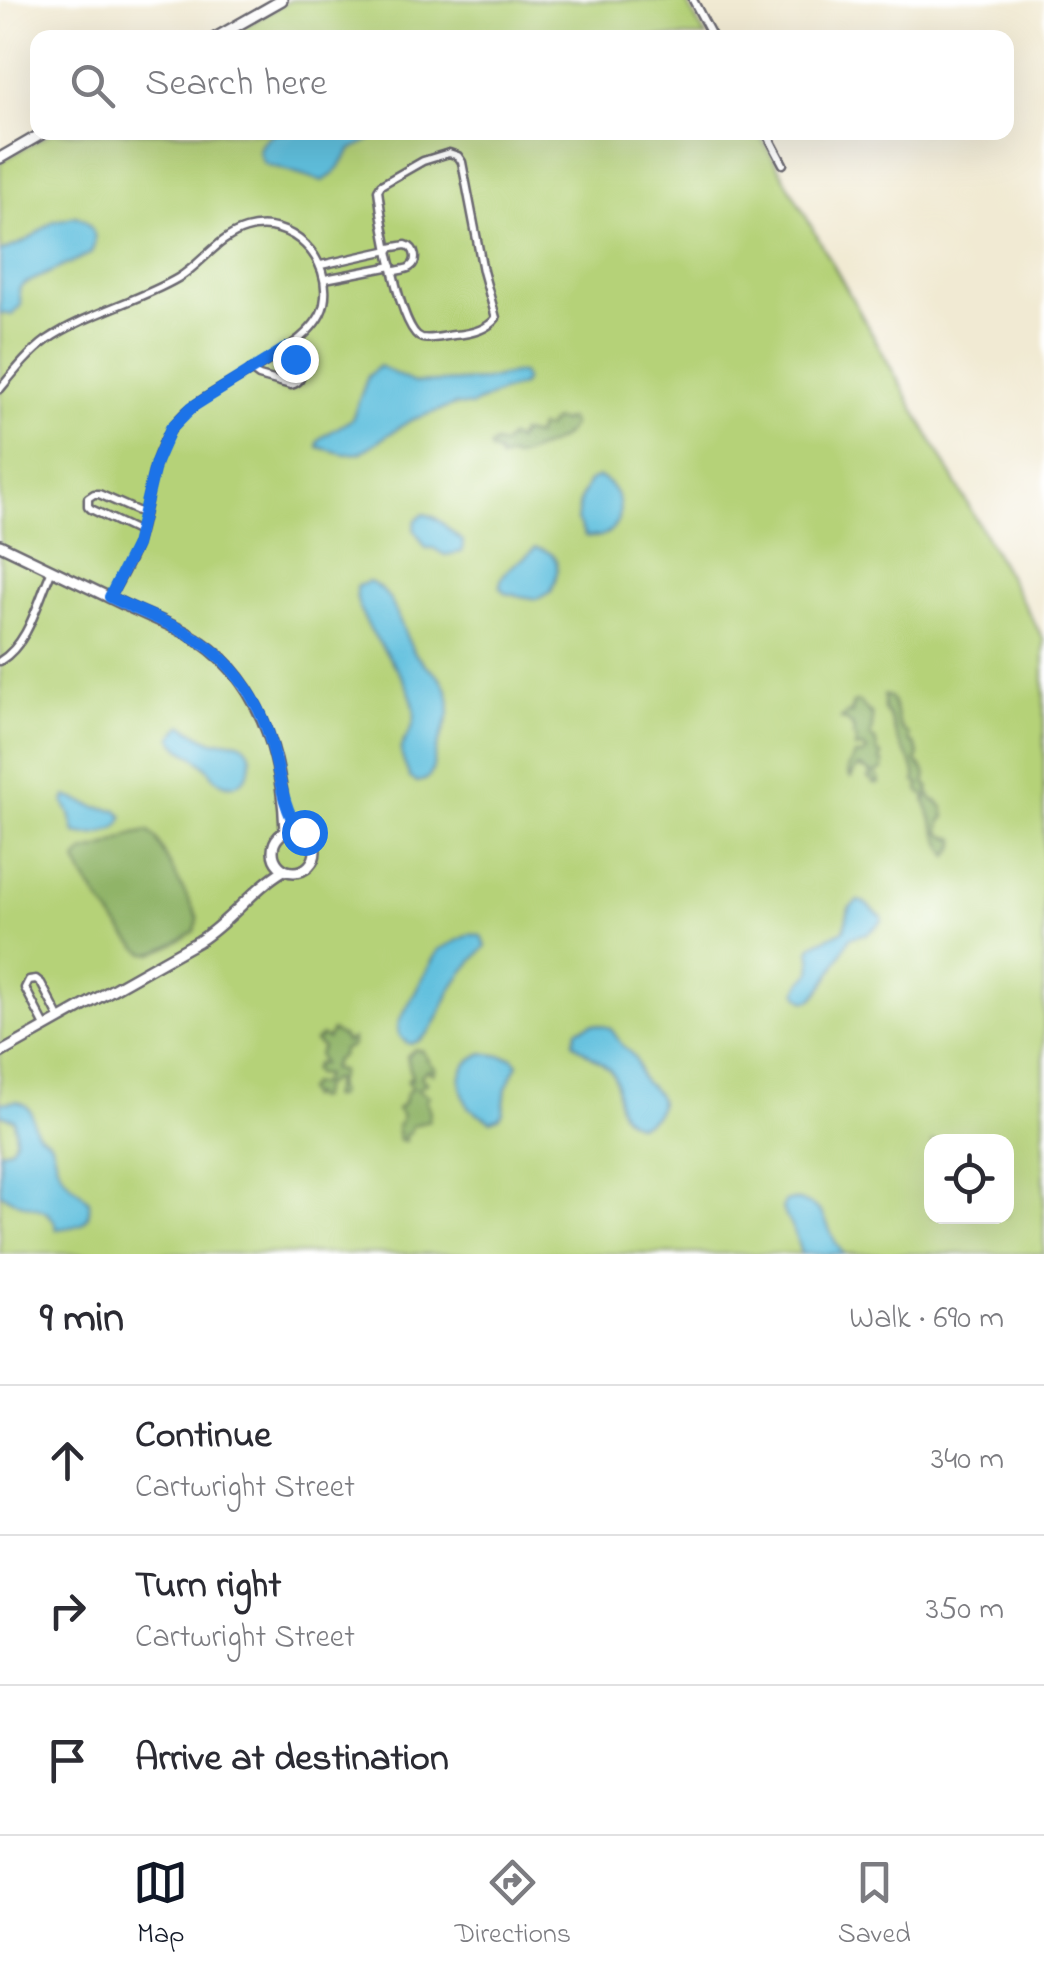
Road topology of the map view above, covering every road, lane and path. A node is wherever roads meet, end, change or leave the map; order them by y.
1 (282, 0) edge
2 (693, 0) edge
3 (229, 30) edge
4 (710, 30) edge
5 (31, 140) edge
6 (770, 140) edge
7 (0, 158) edge
8 (783, 164) dead end
9 (388, 249) junction
10 (321, 265) junction
11 (392, 269) junction
12 (324, 279) junction
13 (288, 347) junction
14 (251, 370) junction
15 (1, 385) edge
16 (144, 514) junction
17 (140, 532) junction
18 (0, 545) edge
19 (52, 570) junction
20 (110, 597) junction
21 (0, 661) edge
22 (284, 802) junction
23 (298, 830) junction
24 (286, 832) junction
25 (275, 860) junction
26 (284, 870) junction
27 (266, 880) junction
28 (60, 1019) junction
29 (46, 1028) junction
30 (0, 1053) edge

1 - 3 street
2 - 4 street
5 - 7 street
6 - 8 street
9 - 10 street
9 - 11 street
9 - 11 street
9 - 11 street
10 - 12 street
10 - 15 street
11 - 12 street
12 - 13 street
13 - 14 street
13 - 14 street
14 - 16 street
16 - 17 street
16 - 17 street
17 - 20 street
18 - 19 street
19 - 20 street
19 - 21 street
20 - 22 street
22 - 23 street
22 - 24 street
23 - 24 street
23 - 26 street
24 - 25 street
25 - 26 street
25 - 27 street
26 - 27 street
27 - 28 street
28 - 29 street
28 - 29 street
29 - 30 street

